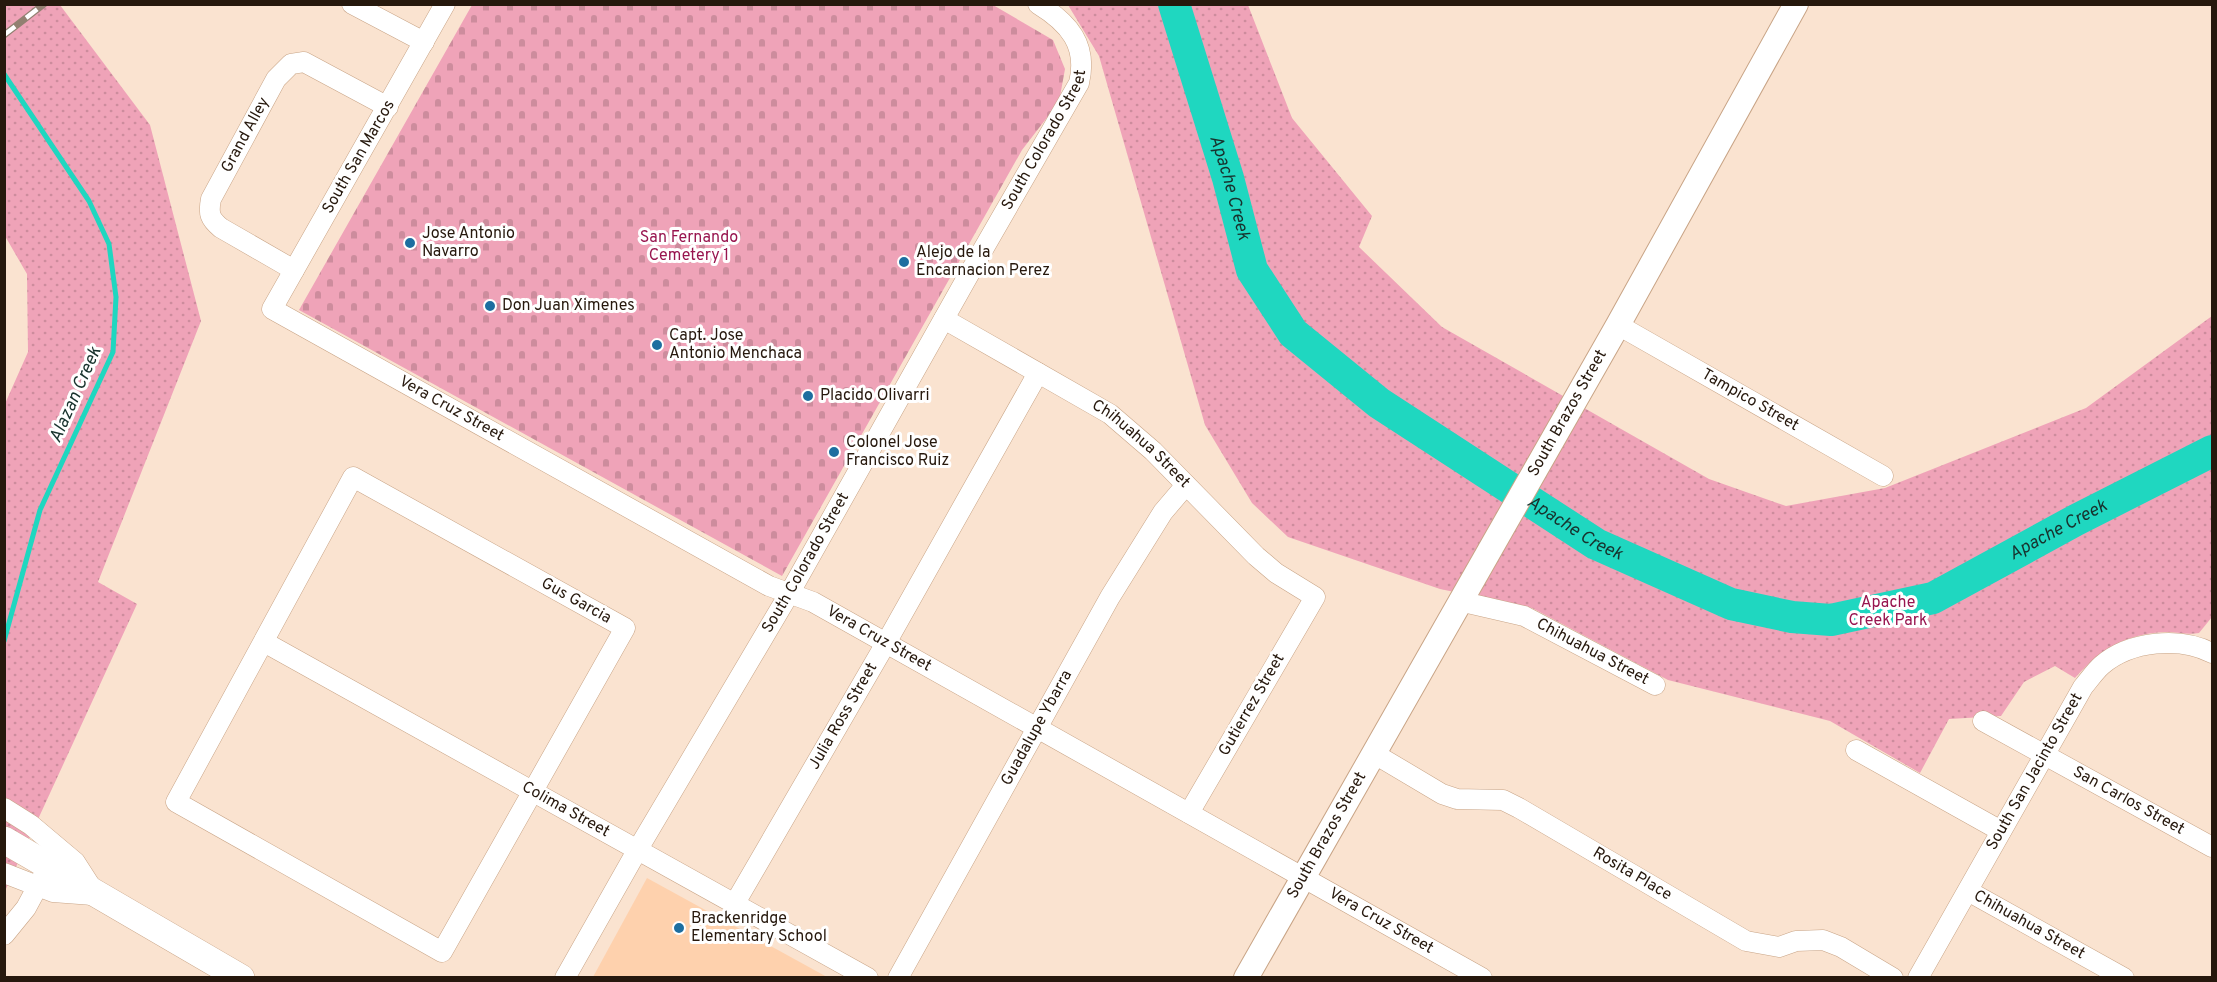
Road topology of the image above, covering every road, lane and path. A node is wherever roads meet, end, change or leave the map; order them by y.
1 (352, 4) edge
2 (445, 4) edge
3 (1038, 4) edge
4 (1796, 4) edge
5 (424, 42) junction
6 (387, 106) junction
7 (294, 270) junction
8 (272, 309) joint
9 (944, 319) junction
10 (1617, 325) junction
11 (1038, 373) junction
12 (1883, 476) dead end
13 (1186, 485) junction
14 (789, 594) junction
15 (1315, 597) joint
16 (1459, 601) junction
17 (264, 642) junction
18 (886, 643) junction
19 (2210, 646) edge
20 (1655, 685) dead end
21 (1983, 721) dead end
22 (1037, 728) junction
23 (1856, 750) dead end
24 (1373, 753) junction
25 (2045, 755) junction
26 (532, 791) junction
27 (4, 808) edge
28 (1189, 813) junction
29 (2001, 831) junction
30 (4, 840) edge
31 (2212, 847) edge
32 (638, 849) junction
33 (44, 865) junction
34 (4, 873) edge
35 (1304, 876) junction
36 (1968, 891) junction
37 (735, 903) junction
38 (4, 935) edge
39 (226, 974) edge
40 (565, 978) edge
41 (868, 978) edge
42 (898, 978) edge
43 (1246, 978) edge
44 (1482, 978) edge
45 (1893, 978) edge
46 (1918, 978) edge
47 (2124, 978) edge

1 - 5 street
2 - 5 street, South San Marcos
3 - 9 street, South Colorado Street
4 - 10 street, South Brazos Street
5 - 6 street, South San Marcos
6 - 7 street, South San Marcos
6 - 7 street, Grand Alley
7 - 8 street, South San Marcos
8 - 14 street, Vera Cruz Street
9 - 11 street, Chihuahua Street
9 - 14 street, South Colorado Street
10 - 12 street, Tampico Street
10 - 16 street, South Brazos Street
11 - 13 street, Chihuahua Street
11 - 18 street, Julia Ross Street
13 - 15 street, Chihuahua Street
13 - 22 street, Guadalupe Ybarra
14 - 18 street, Vera Cruz Street
14 - 32 street, South Colorado Street
15 - 28 street, Gutierrez Street
16 - 20 street, Chihuahua Street
16 - 24 street, South Brazos Street
17 - 26 street, Colima Street
17 - 26 street, Gus Garcia
17 - 26 street, Gus Garcia
18 - 22 street, Vera Cruz Street
18 - 37 street, Julia Ross Street
19 - 25 street, South San Jacinto Street
21 - 25 street, San Carlos Street
22 - 28 street, Vera Cruz Street
22 - 42 street, Guadalupe Ybarra
23 - 29 street
24 - 35 street, South Brazos Street
24 - 45 street, Rosita Place
25 - 29 street, South San Jacinto Street
25 - 31 street, San Carlos Street
26 - 32 street, Colima Street
27 - 33 street
28 - 35 street, Vera Cruz Street
29 - 36 street, South San Jacinto Street
30 - 33 main road
32 - 37 street, Colima Street
32 - 40 street, South Colorado Street
33 - 34 street
33 - 38 street
33 - 39 main road
35 - 43 street, South Brazos Street
35 - 44 street, Vera Cruz Street
36 - 46 street, South San Jacinto Street
36 - 47 street, Chihuahua Street
37 - 41 street, Colima Street

